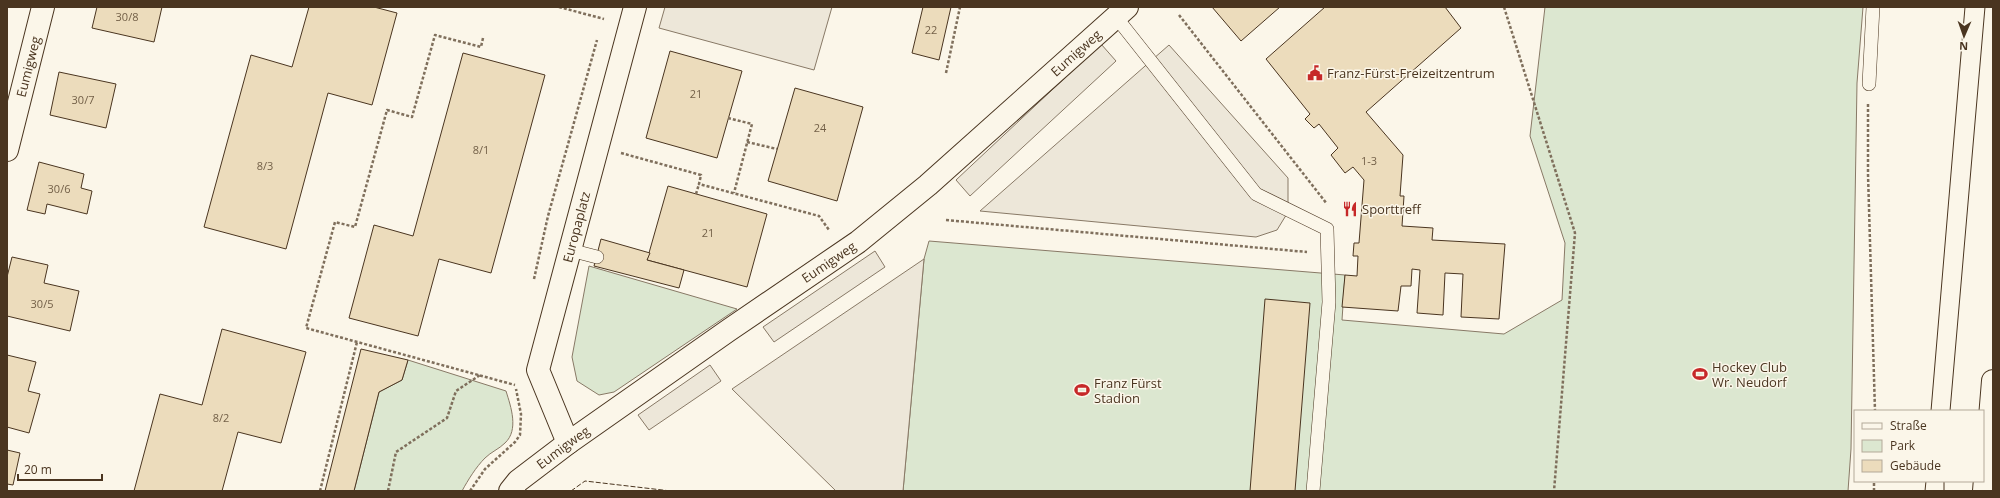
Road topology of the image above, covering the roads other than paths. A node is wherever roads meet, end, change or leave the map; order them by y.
1 (43, 7) edge
2 (635, 7) edge
3 (1873, 7) edge
4 (1121, 12) edge
5 (1869, 84) road end
6 (7, 150) edge
7 (570, 250) junction
8 (597, 257) dead end
9 (1993, 381) edge
10 (568, 443) junction
11 (510, 491) edge
12 (1313, 491) edge
13 (1984, 491) edge

1 - 6 street, Eumigweg
2 - 7 street, Europaplatz
3 - 5 lane
4 - 10 street, Eumigweg
4 - 12 lane
7 - 8 lane
7 - 10 street, Europaplatz
9 - 13 street
10 - 11 street, Eumigweg

